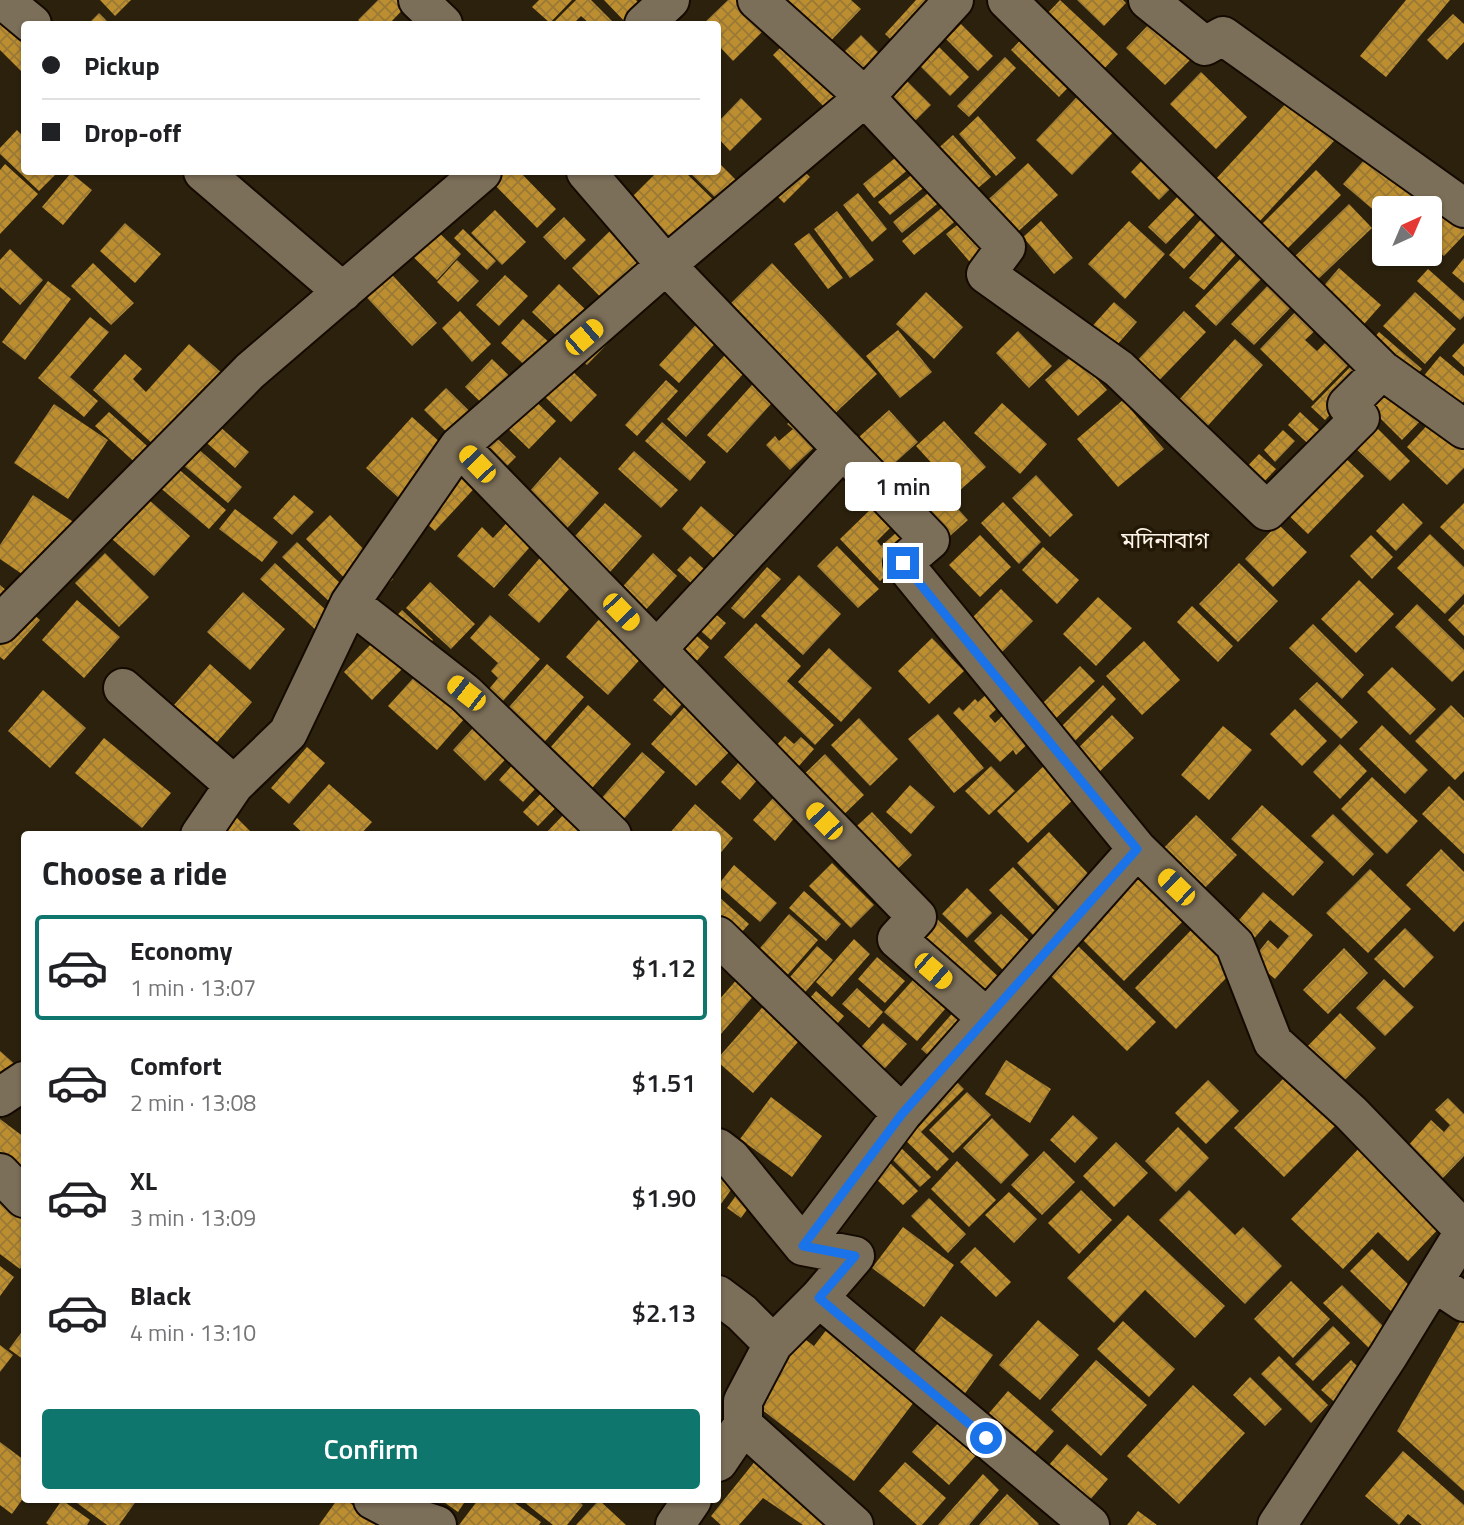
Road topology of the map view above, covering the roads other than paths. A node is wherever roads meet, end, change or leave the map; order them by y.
1 (3, 0) edge
2 (418, 0) edge
3 (670, 0) edge
4 (757, 0) edge
5 (954, 0) edge
6 (1007, 0) edge
7 (1148, 0) edge
8 (28, 21) edge
9 (440, 21) edge
10 (647, 21) edge
11 (864, 97) junction
12 (206, 175) edge
13 (479, 175) edge
14 (589, 175) edge
15 (1464, 208) edge
16 (666, 265) junction
17 (343, 292) junction
18 (1382, 370) junction
19 (1464, 429) edge
20 (459, 446) junction
21 (843, 449) junction
22 (350, 603) junction
23 (0, 624) edge
24 (657, 649) junction
25 (123, 688) dead end
26 (234, 785) junction
27 (203, 831) edge
28 (608, 831) edge
29 (1137, 849) junction
30 (721, 939) edge
31 (987, 1018) junction
32 (21, 1083) edge
33 (0, 1097) edge
34 (902, 1114) junction
35 (721, 1150) edge
36 (0, 1173) edge
37 (21, 1195) edge
38 (1464, 1231) edge
39 (803, 1246) junction
40 (1449, 1292) edge
41 (721, 1297) edge
42 (819, 1298) junction
43 (773, 1344) junction
44 (743, 1425) junction
45 (721, 1458) edge
46 (379, 1503) edge
47 (690, 1503) edge
48 (437, 1525) edge
49 (675, 1525) edge
50 (854, 1525) edge
51 (1090, 1525) edge
52 (1277, 1525) edge

1 - 8 street
2 - 9 street
3 - 10 street
4 - 11 street
5 - 11 street
6 - 18 street
7 - 15 street
11 - 16 street
11 - 18 street
12 - 17 street
13 - 17 street
14 - 16 street
16 - 20 street
16 - 21 street
17 - 23 street
18 - 19 street
20 - 22 street
20 - 24 street
21 - 24 street
21 - 29 street
22 - 26 street
22 - 28 street
24 - 31 street
25 - 26 street
26 - 27 street
29 - 31 street
29 - 38 street
30 - 34 street
31 - 34 street
32 - 33 street
34 - 39 street
35 - 39 street
36 - 37 street
38 - 40 street
39 - 42 street
40 - 52 street
41 - 43 street
42 - 43 street
42 - 51 street
43 - 44 street
44 - 45 street
44 - 50 street
46 - 48 street
47 - 49 street

